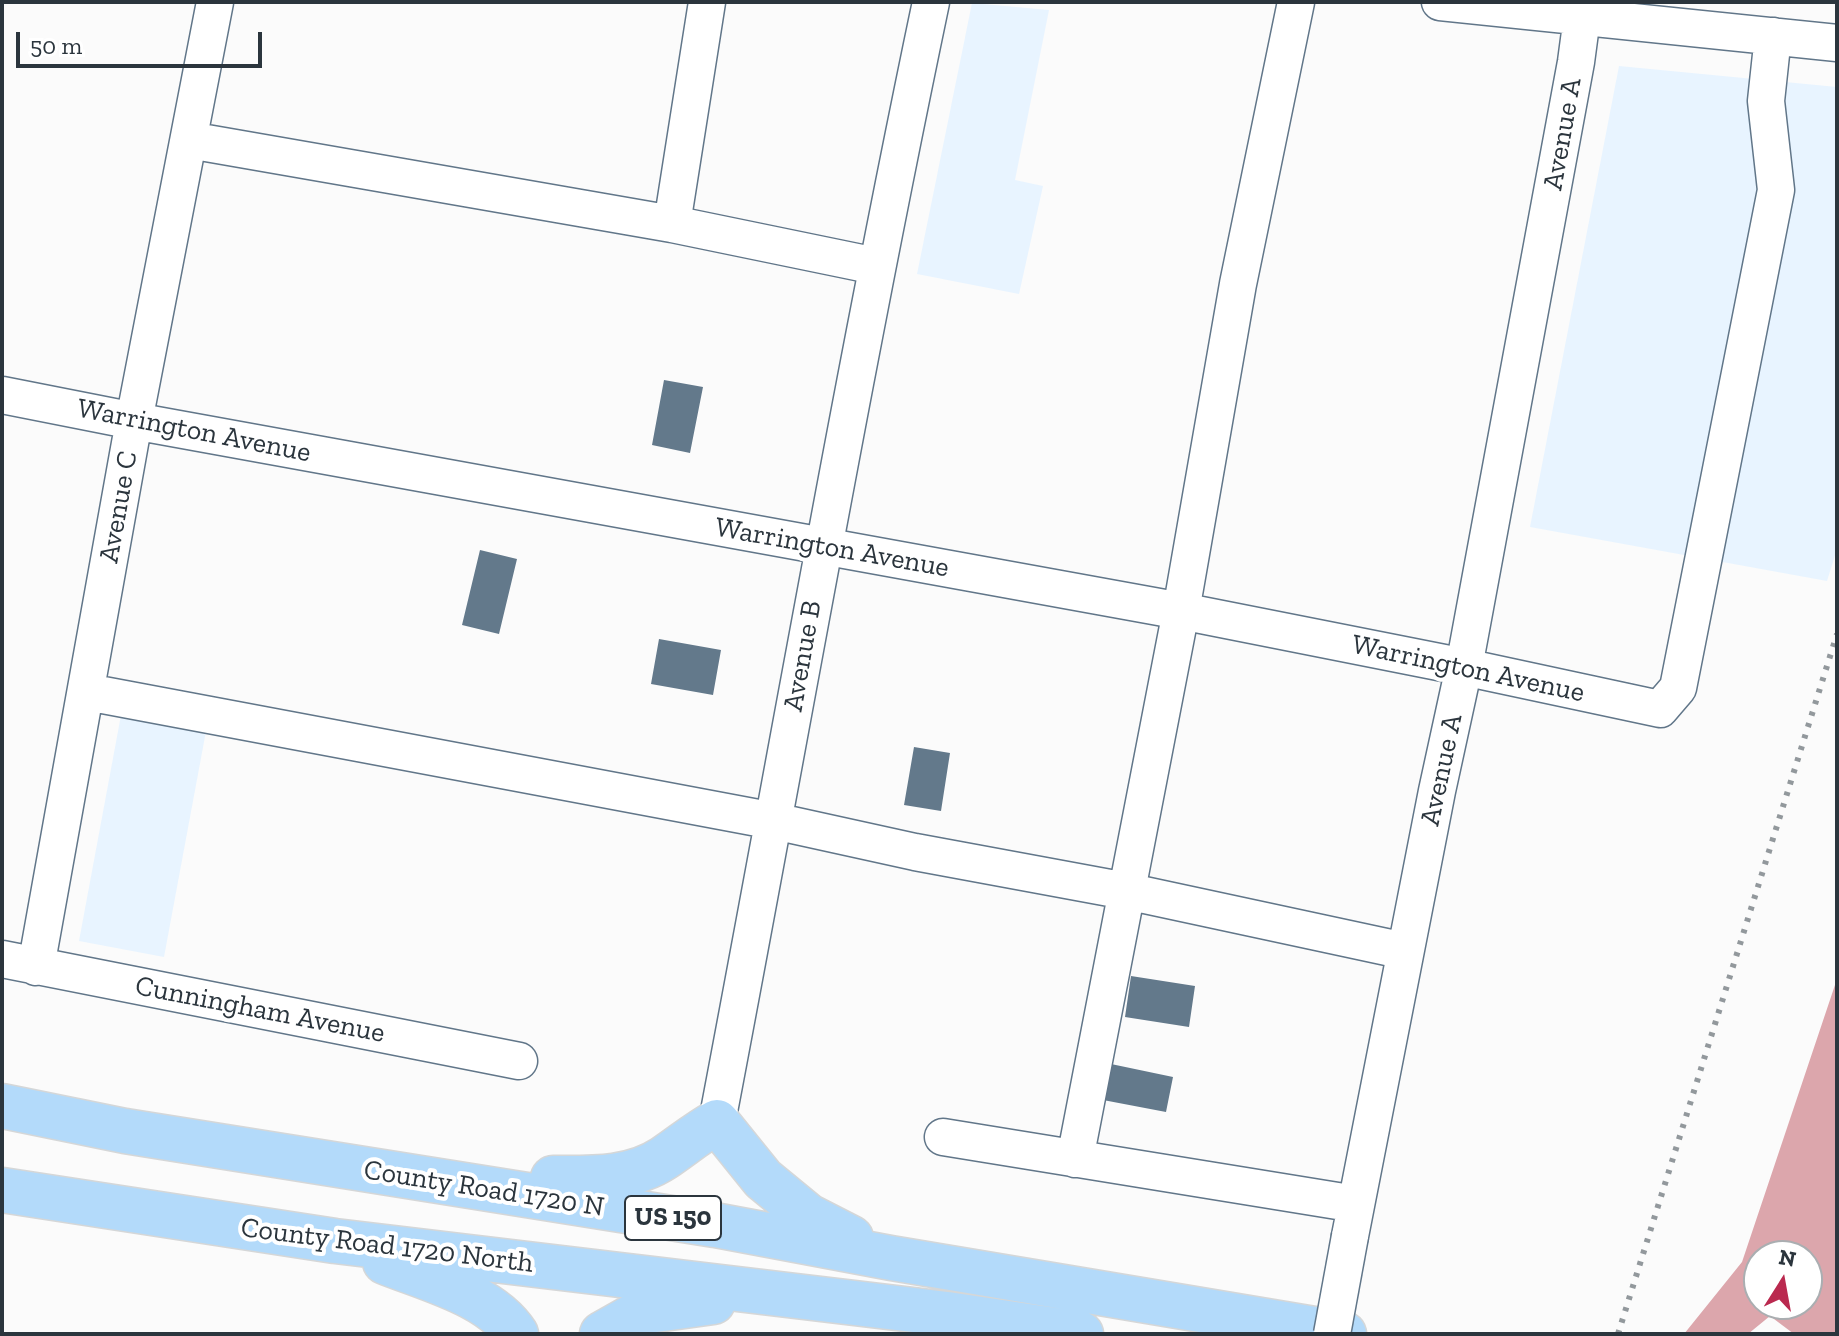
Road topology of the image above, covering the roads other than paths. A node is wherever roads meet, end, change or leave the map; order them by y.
1 (215, 2) edge
2 (707, 2) edge
3 (931, 2) edge
4 (1296, 2) edge
5 (1440, 2) edge
6 (1582, 17) junction
7 (1773, 36) junction
8 (1837, 43) edge
9 (189, 140) junction
10 (672, 224) junction
11 (876, 266) junction
12 (2, 395) edge
13 (134, 421) junction
14 (822, 547) junction
15 (1181, 611) junction
16 (1464, 667) junction
17 (87, 692) junction
18 (774, 821) junction
19 (1126, 891) junction
20 (1405, 951) junction
21 (19, 963) edge
22 (519, 1061) dead end
23 (2, 1106) edge
24 (717, 1122) junction
25 (943, 1137) dead end
26 (1075, 1159) junction
27 (414, 1178) junction
28 (2, 1190) edge
29 (1353, 1220) junction
30 (335, 1241) junction
31 (891, 1258) junction
32 (773, 1293) junction
33 (516, 1334) edge
34 (602, 1334) edge
35 (1081, 1334) edge
36 (1332, 1334) edge
37 (1344, 1334) edge

1 - 9 street, Avenue C
2 - 10 street
3 - 11 street, Avenue B
4 - 15 street
5 - 6 street
6 - 7 street
6 - 16 street, Avenue A
7 - 8 street
7 - 16 street, Warrington Avenue
9 - 10 street
9 - 13 street, Avenue C
10 - 11 street
11 - 14 street, Avenue B
12 - 13 street, Warrington Avenue
13 - 14 street, Warrington Avenue
13 - 17 street, Avenue C
14 - 15 street, Warrington Avenue
14 - 18 street, Avenue B
15 - 16 street, Warrington Avenue
15 - 19 street
16 - 20 street, Avenue A
17 - 18 street
17 - 21 street, Avenue C
18 - 19 street
18 - 24 street, Avenue B
19 - 20 street
19 - 26 street
20 - 29 street, Avenue A
21 - 22 street, Cunningham Avenue
23 - 27 main road, County Road 1720 N / US 150
24 - 27 main road
24 - 31 main road
25 - 26 street
26 - 29 street
27 - 31 main road, County Road 1720 N / US 150
28 - 30 main road, County Road 1720 North / US 150
29 - 36 street, Avenue A, bridge
30 - 32 main road, County Road 1720 North / US 150
30 - 33 main road
31 - 37 main road, County Road 1720 N / US 150
32 - 34 main road
32 - 35 main road, US 150

